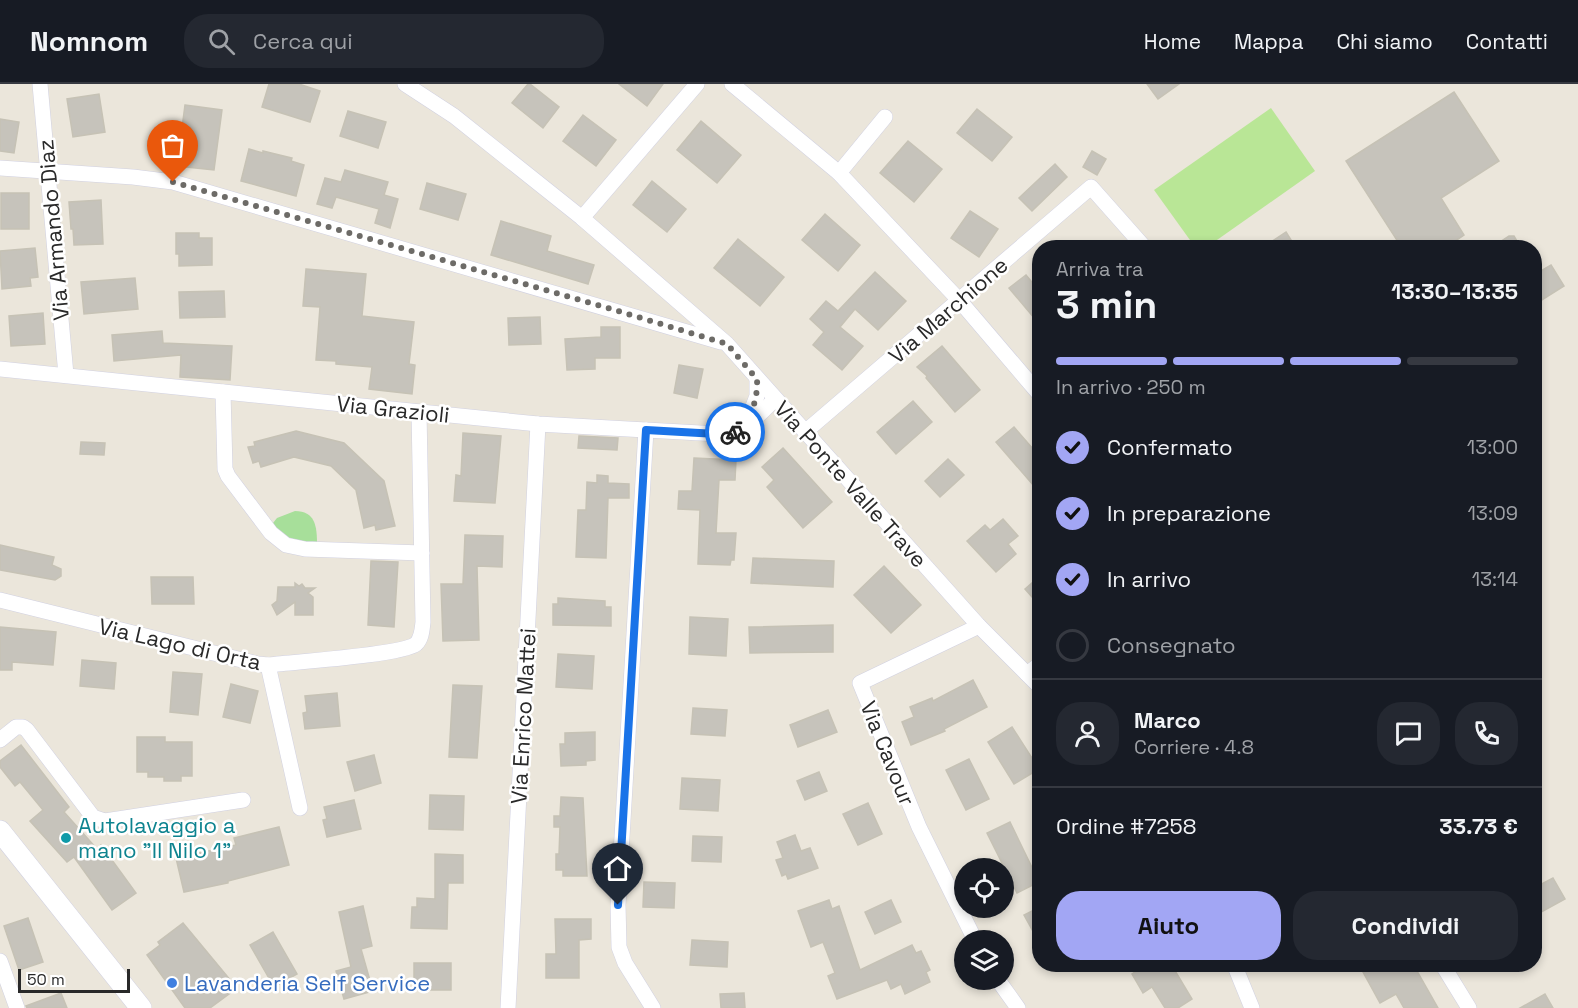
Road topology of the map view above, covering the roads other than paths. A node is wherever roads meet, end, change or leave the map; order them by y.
1 (40, 84) edge
2 (405, 84) edge
3 (697, 84) edge
4 (732, 84) edge
5 (885, 117) dead end
6 (0, 168) edge
7 (48, 171) junction
8 (839, 173) junction
9 (582, 218) junction
10 (1138, 240) edge
11 (959, 300) junction
12 (727, 344) junction
13 (0, 369) edge
14 (66, 375) junction
15 (757, 379) junction
16 (1032, 386) edge
17 (223, 392) junction
18 (775, 399) junction
19 (419, 412) junction
20 (538, 424) junction
21 (745, 428) junction
22 (646, 430) junction
23 (805, 432) junction
24 (422, 553) junction
25 (0, 600) edge
26 (979, 626) junction
27 (268, 665) junction
28 (1032, 670) edge
29 (1027, 674) junction
30 (1032, 679) edge
31 (0, 740) edge
32 (243, 800) dead end
33 (300, 807) dead end
34 (0, 831) edge
35 (970, 930) edge
36 (0, 961) edge
37 (1237, 972) edge
38 (1447, 972) edge
39 (1005, 990) edge
40 (17, 1008) edge
41 (141, 1008) edge
42 (508, 1008) edge
43 (653, 1008) edge
44 (1018, 1008) edge
45 (1252, 1008) edge
46 (1469, 1008) edge

1 - 7 street, Via Armando Diaz
2 - 9 street, Via Ponte Valle Trave
3 - 9 street
4 - 8 street
5 - 8 street
6 - 7 street
7 - 12 street
7 - 14 street, Via Armando Diaz
8 - 11 street
9 - 12 street, Via Ponte Valle Trave
10 - 11 street, Via Marchione
11 - 16 street
11 - 23 street, Via Marchione
12 - 15 street, Via Ponte Valle Trave
13 - 14 street, Via Grazioli
14 - 17 street, Via Grazioli
15 - 18 street, Via Ponte Valle Trave
15 - 21 street
17 - 19 street, Via Grazioli
17 - 24 street
18 - 21 street
18 - 23 street, Via Ponte Valle Trave
19 - 20 street, Via Grazioli
19 - 24 street, Via Lago di Orta
20 - 22 street, Via Grazioli
20 - 42 street, Via Enrico Mattei
21 - 22 street, Via Grazioli
22 - 43 street
23 - 26 street, Via Ponte Valle Trave
24 - 27 street, Via Lago di Orta
25 - 27 street, Via Lago di Orta
26 - 29 street, Via Ponte Valle Trave
26 - 35 street, Via Cavour
27 - 33 street
28 - 29 street
29 - 30 street, Via Ponte Valle Trave
31 - 32 street
34 - 41 main road
36 - 40 street
37 - 45 street
38 - 46 street
39 - 44 street

